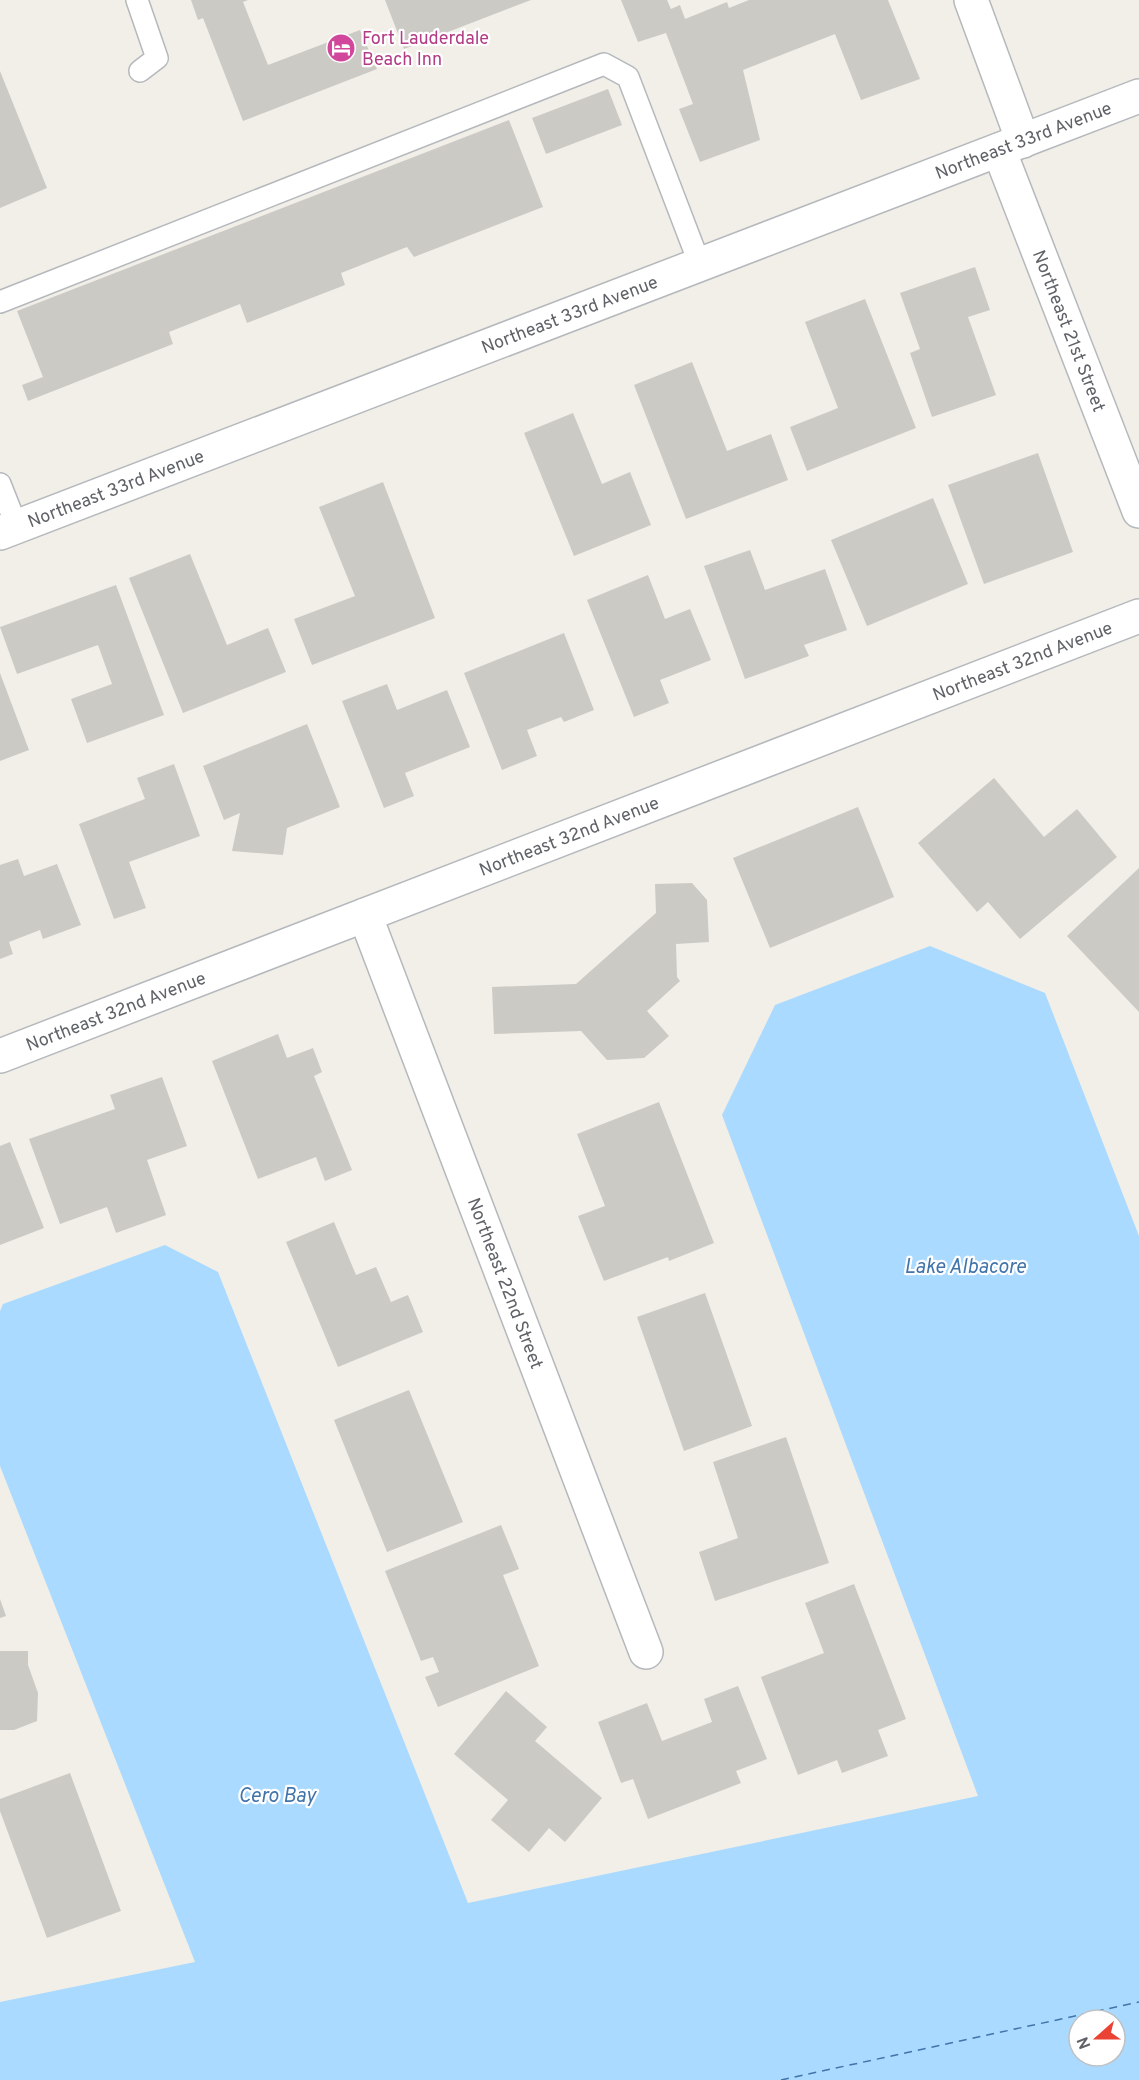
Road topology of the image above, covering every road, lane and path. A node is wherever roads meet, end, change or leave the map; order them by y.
1 (137, 0) edge
2 (971, 0) edge
3 (140, 71) dead end
4 (1139, 96) edge
5 (1011, 145) junction
6 (700, 265) junction
7 (0, 303) edge
8 (0, 484) edge
9 (1139, 511) edge
10 (9, 530) edge
11 (1139, 616) edge
12 (365, 915) junction
13 (0, 1056) edge
14 (646, 1652) dead end

1 - 3 lane
2 - 5 street, Northeast 21st Street
4 - 5 street, Northeast 33rd Avenue
5 - 6 street, Northeast 33rd Avenue
5 - 9 street, Northeast 21st Street
6 - 7 lane
6 - 10 street, Northeast 33rd Avenue
8 - 10 lane
11 - 12 street, Northeast 32nd Avenue
12 - 13 street, Northeast 32nd Avenue
12 - 14 street, Northeast 22nd Street

